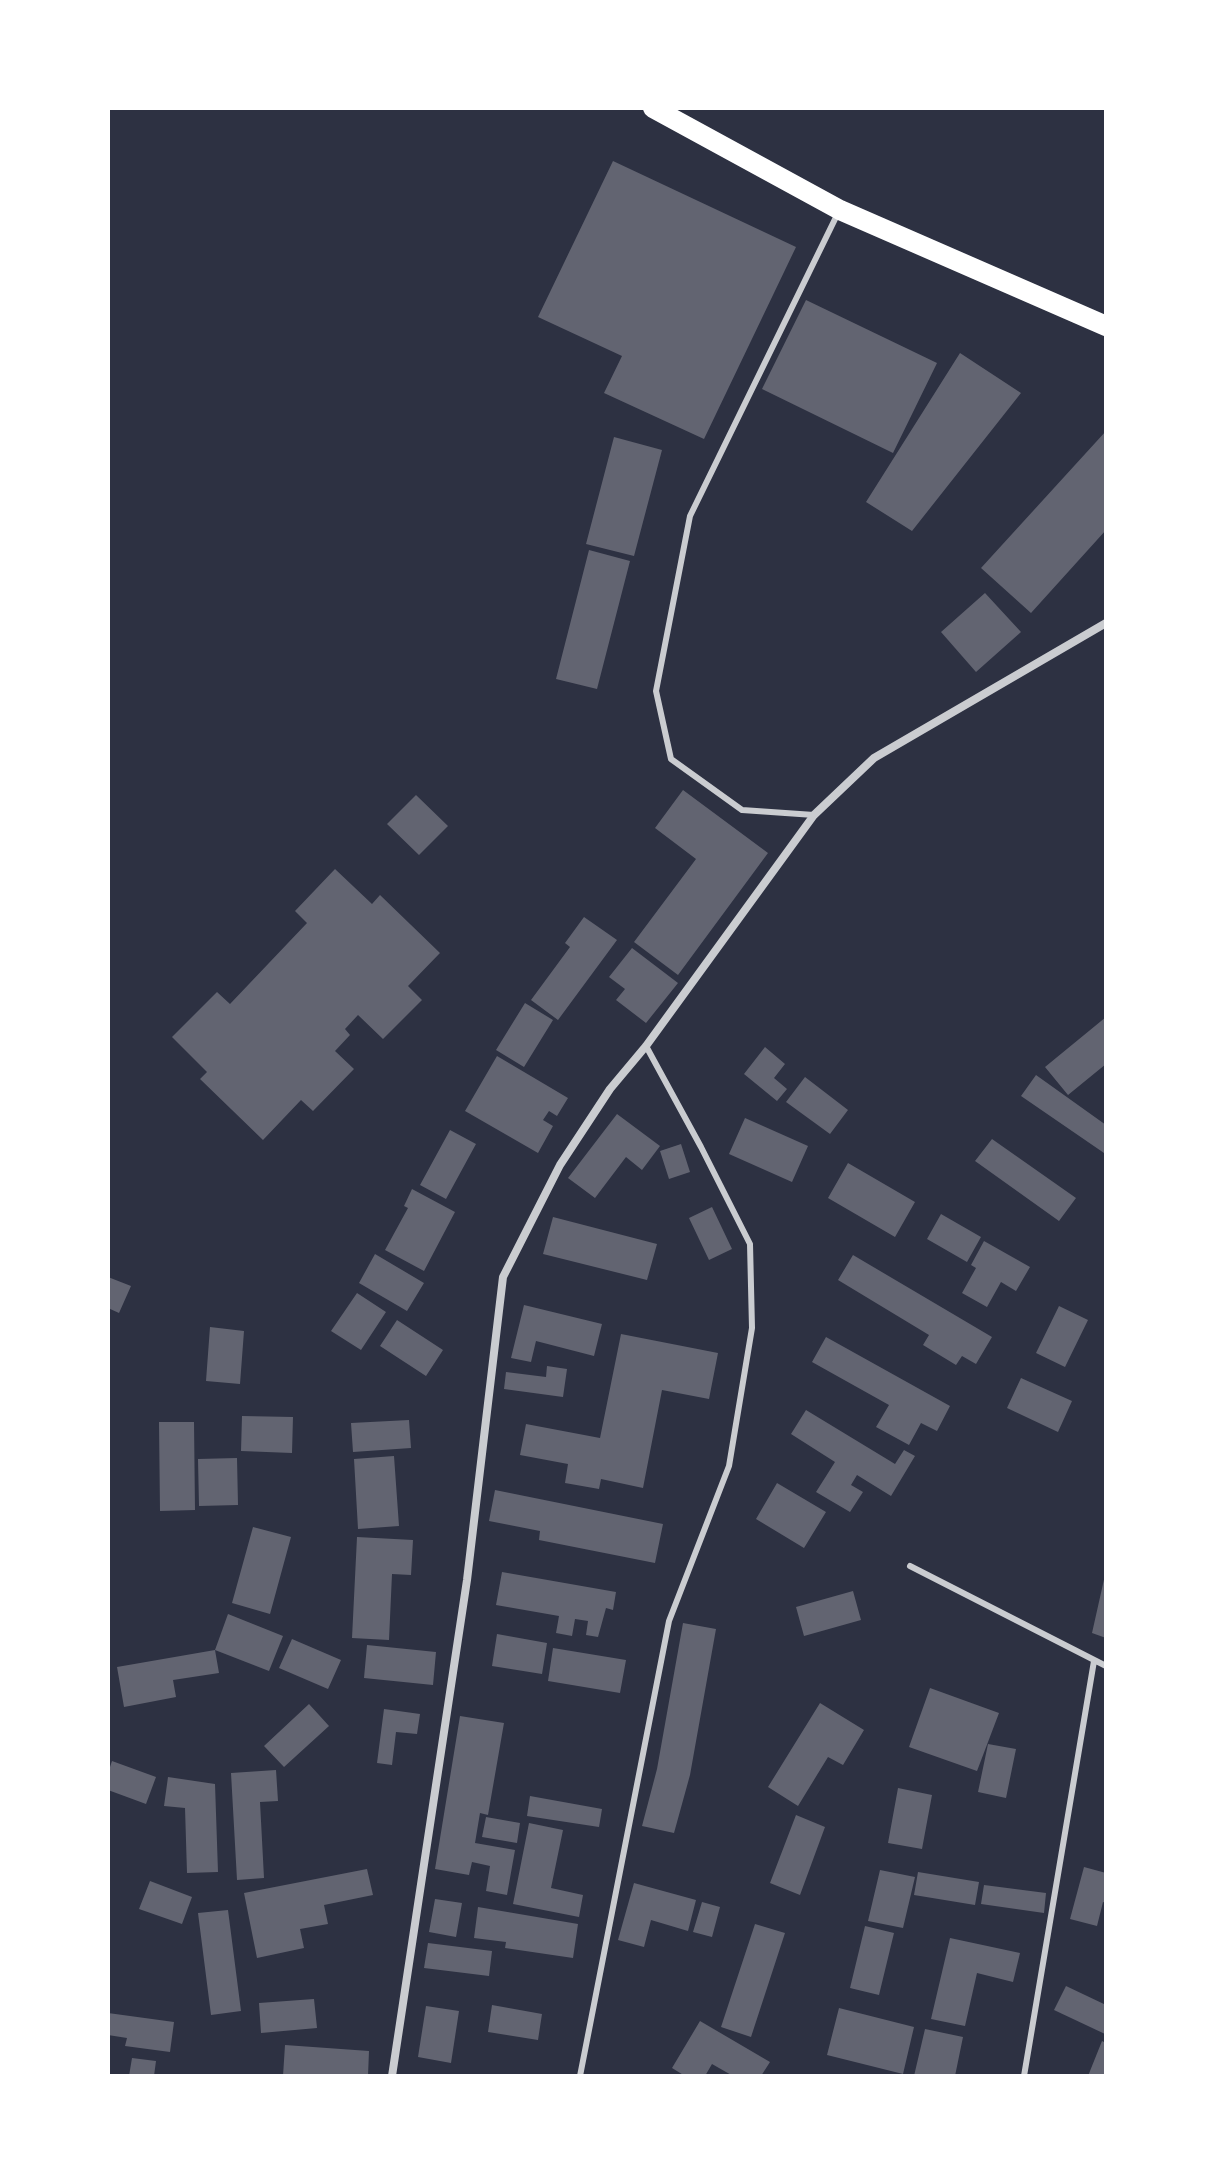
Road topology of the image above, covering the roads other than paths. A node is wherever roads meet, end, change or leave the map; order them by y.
1 (653, 108) edge
2 (840, 210) junction
3 (1106, 326) edge
4 (1106, 623) edge
5 (814, 815) junction
6 (646, 1046) junction
7 (910, 1566) dead end
8 (1094, 1661) junction
9 (1106, 1666) edge
10 (392, 2076) edge
11 (580, 2076) edge
12 (1024, 2076) edge

1 - 2 main road
2 - 3 main road
2 - 5 lane
4 - 5 street
5 - 6 street
6 - 10 street
6 - 11 lane
7 - 8 lane
8 - 9 lane
8 - 12 lane

